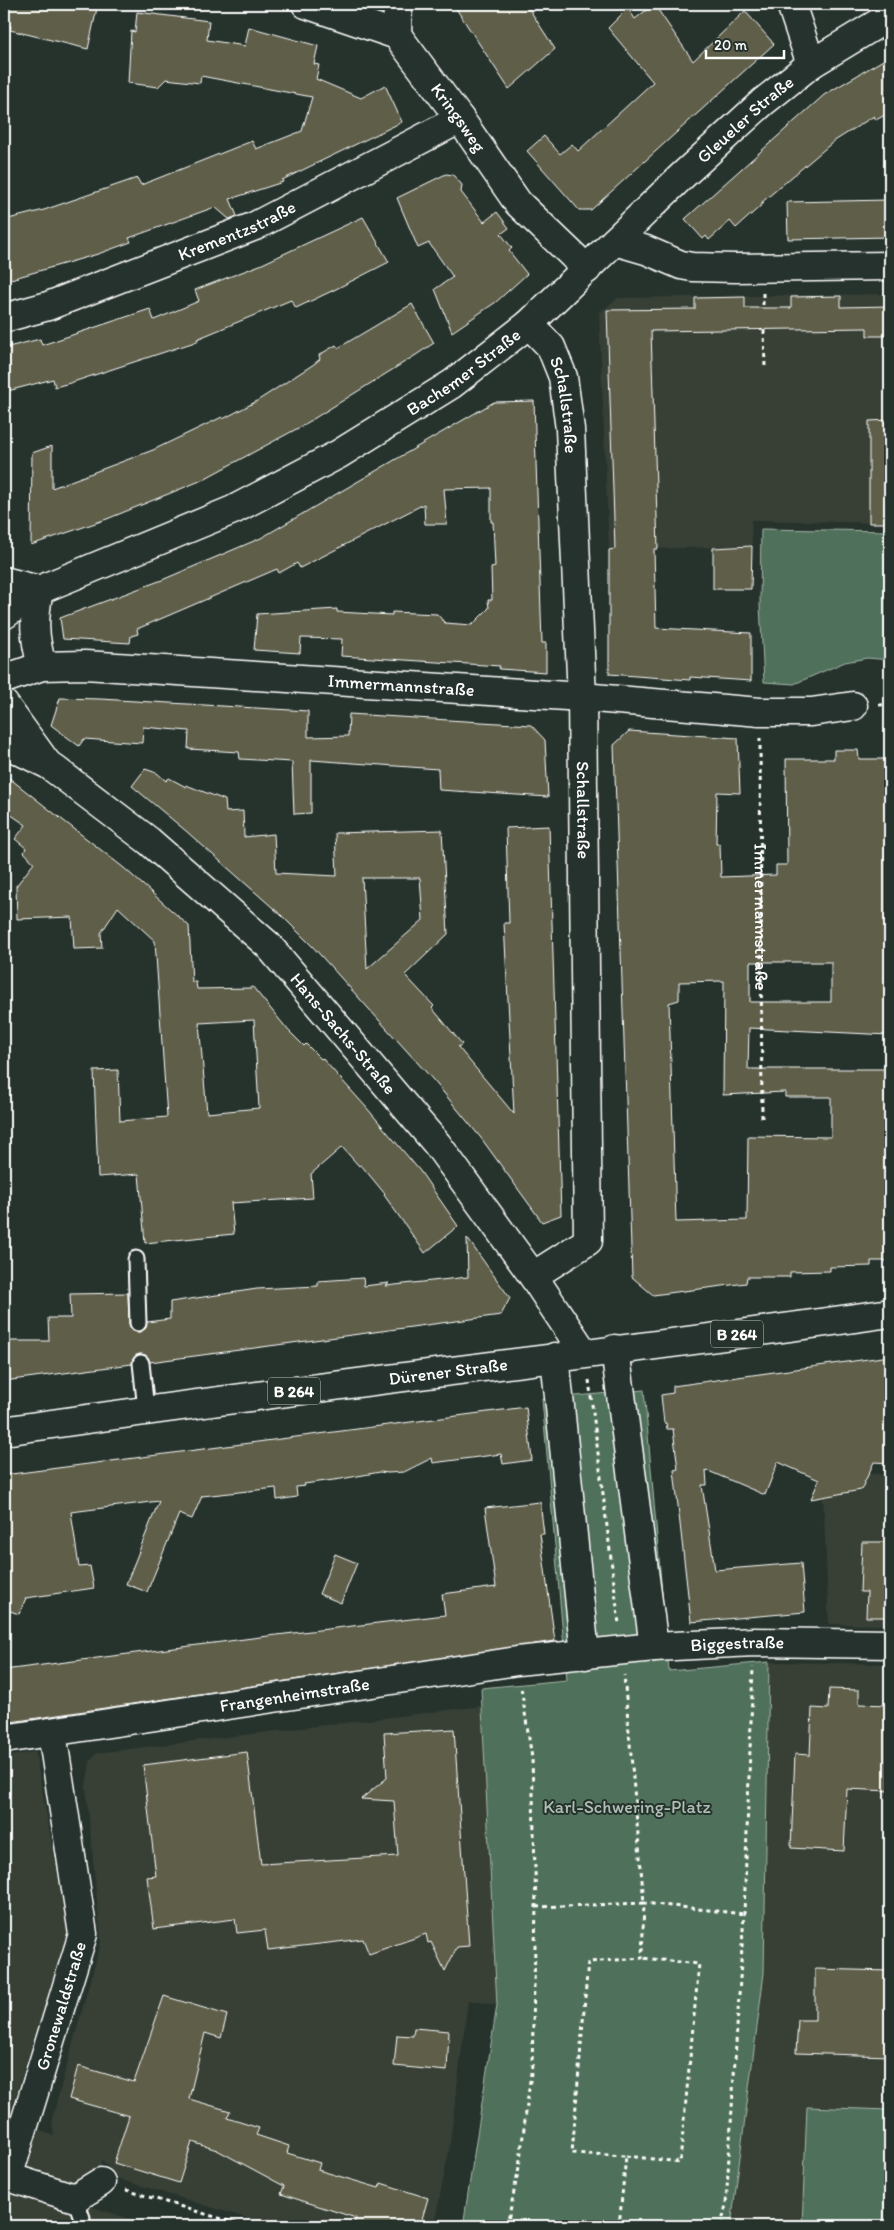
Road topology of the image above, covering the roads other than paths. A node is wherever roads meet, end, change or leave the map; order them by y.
1 (306, 4) edge
2 (398, 4) edge
3 (791, 4) edge
4 (890, 16) edge
5 (397, 35) junction
6 (811, 64) junction
7 (460, 119) junction
8 (615, 241) junction
9 (890, 266) edge
10 (587, 269) junction
11 (4, 318) edge
12 (529, 324) junction
13 (4, 581) edge
14 (39, 590) junction
15 (4, 615) edge
16 (42, 666) junction
17 (4, 679) edge
18 (582, 697) junction
19 (4, 704) edge
20 (854, 706) dead end
21 (4, 742) edge
22 (49, 765) junction
23 (136, 1259) dead end
24 (533, 1276) junction
25 (890, 1313) edge
26 (138, 1323) dead end
27 (615, 1349) junction
28 (584, 1353) junction
29 (555, 1356) junction
30 (141, 1363) dead end
31 (146, 1410) junction
32 (4, 1431) edge
33 (890, 1644) edge
34 (654, 1647) junction
35 (585, 1655) junction
36 (52, 1733) junction
37 (4, 1739) edge
38 (101, 2182) road end
39 (75, 2198) junction
40 (80, 2226) edge

1 - 5 street
2 - 5 street
3 - 6 street
4 - 6 street, Gleueler Straße
5 - 7 street, Kringsweg
6 - 8 street, Gleueler Straße
7 - 10 street, Kringsweg
7 - 11 street, Krementzstraße
8 - 9 street
8 - 10 street, Bachemer Straße
10 - 12 street, Bachemer Straße
12 - 14 street, Bachemer Straße
12 - 18 street, Schallstraße
13 - 14 street
14 - 15 street, Bachemer Straße
14 - 16 street
16 - 17 street, Immermannstraße
16 - 18 street, Immermannstraße
18 - 20 street, Immermannstraße
18 - 24 street, Schallstraße
19 - 22 street, Hans-Sachs-Straße
21 - 22 street, Hans-Sachs-Straße
22 - 24 street, Hans-Sachs-Straße
23 - 26 lane
24 - 28 street, Hans-Sachs-Straße
25 - 27 street, Dürener Straße / B 264
27 - 28 street, Dürener Straße / B 264
27 - 34 street
28 - 29 street, Dürener Straße / B 264
29 - 31 street, Dürener Straße / B 264
29 - 35 street
30 - 31 lane
31 - 32 street, Dürener Straße / B 264
33 - 34 street, Biggestraße
34 - 35 street, Biggestraße
35 - 36 street, Frangenheimstraße
36 - 37 street, Frangenheimstraße
36 - 39 street, Gronewaldstraße
38 - 39 street
39 - 40 lane

